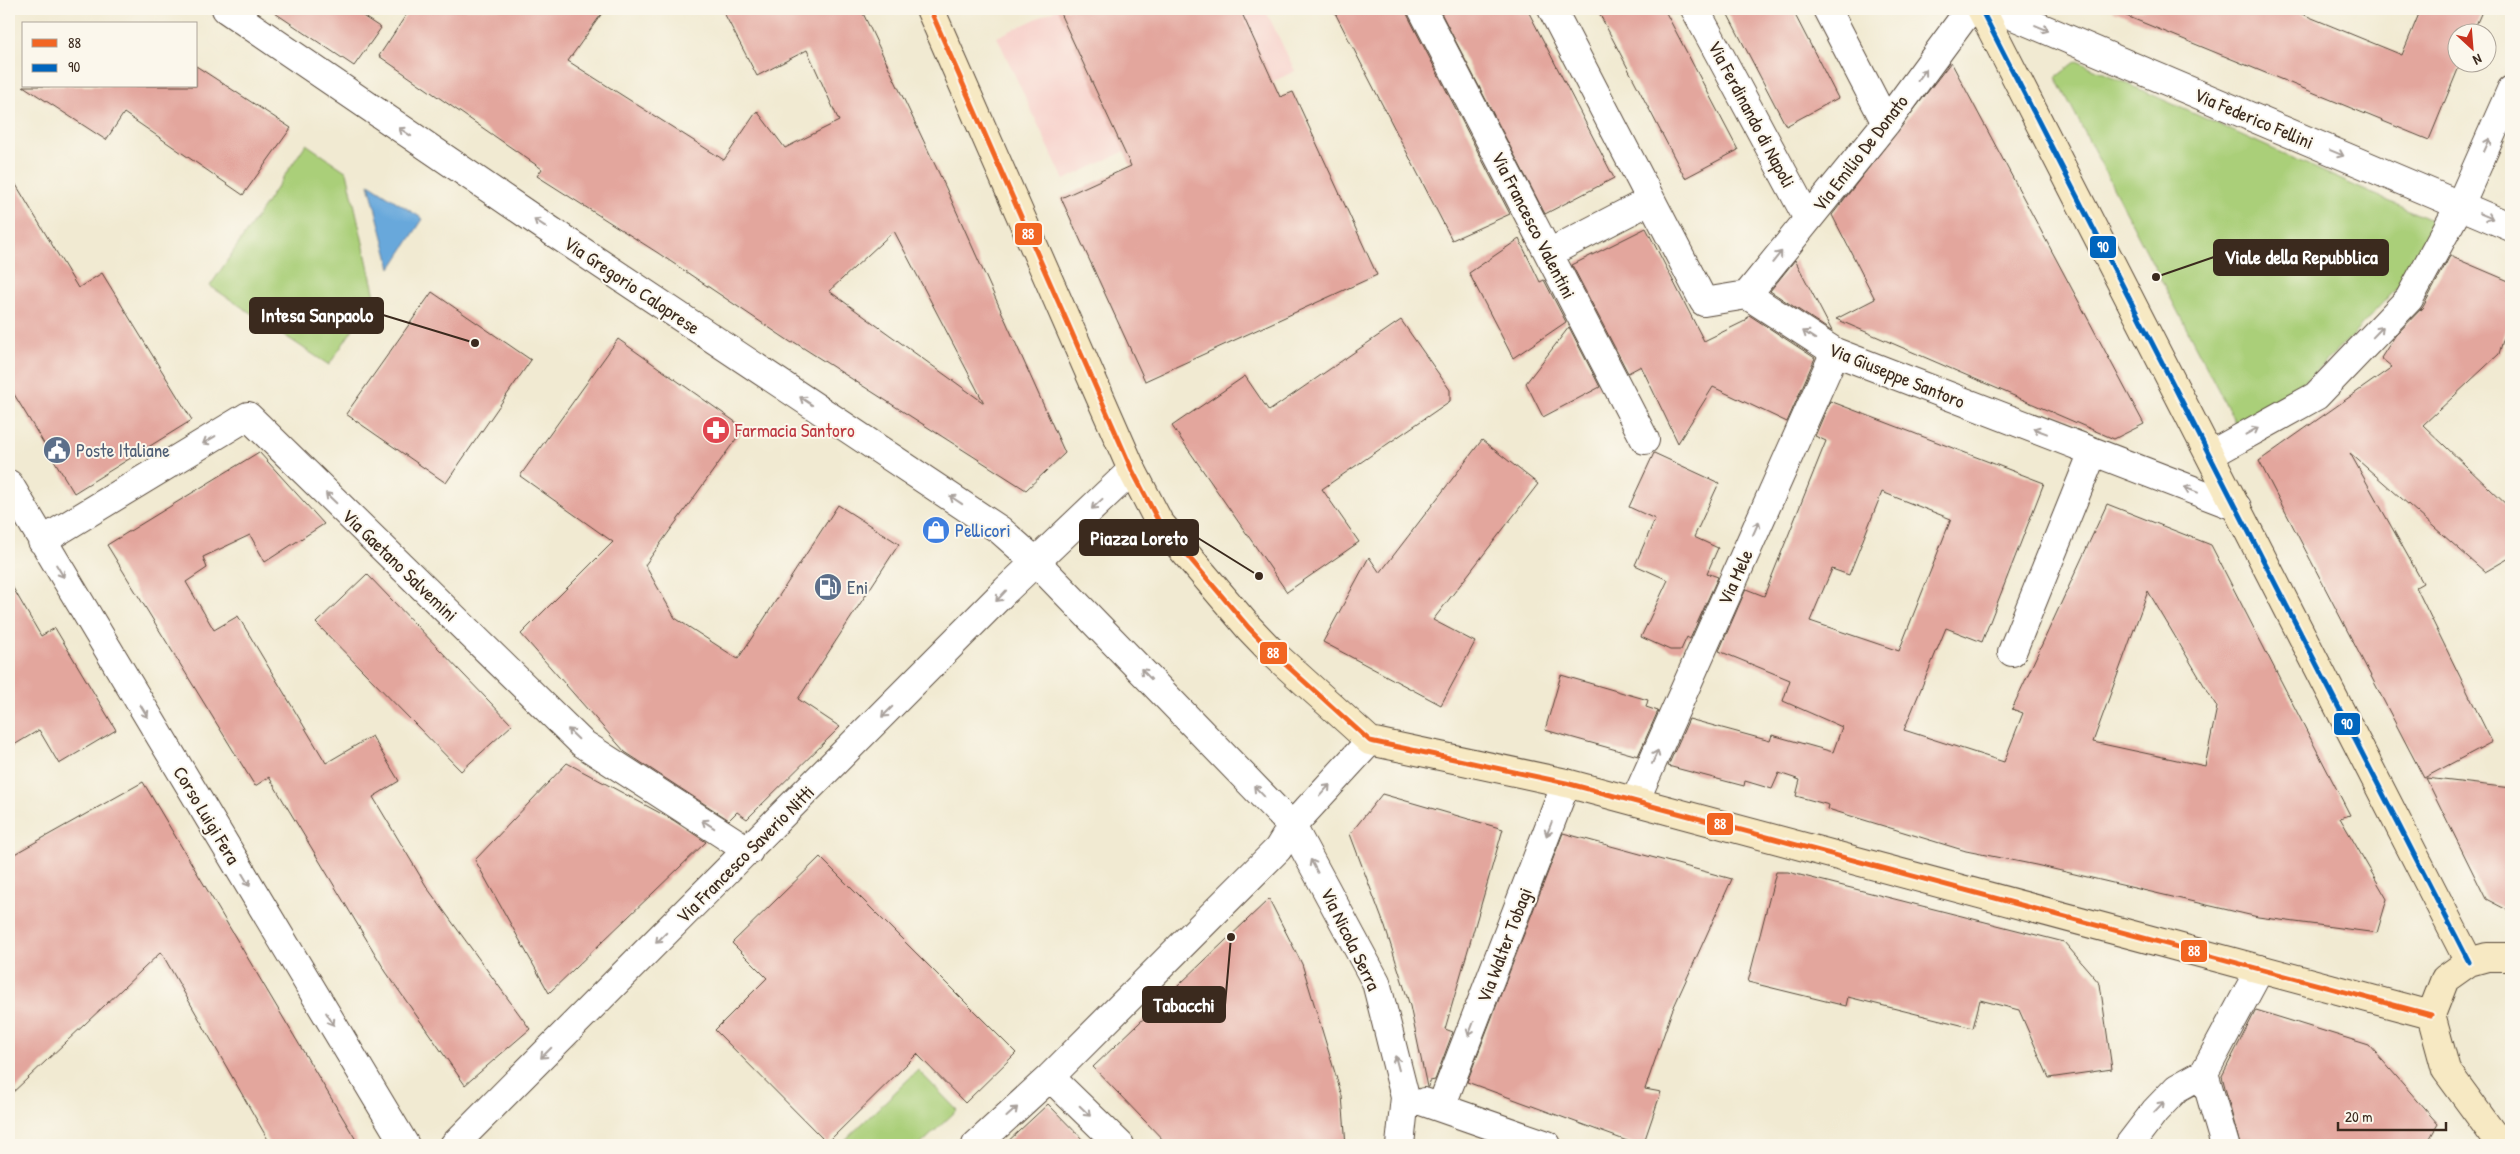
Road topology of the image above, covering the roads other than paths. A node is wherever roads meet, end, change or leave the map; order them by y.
1 (226, 9) edge
2 (930, 9) edge
3 (1422, 9) edge
4 (1552, 9) edge
5 (1695, 9) edge
6 (1827, 9) edge
7 (1970, 9) edge
8 (1981, 9) edge
9 (1997, 9) edge
10 (2511, 90) edge
11 (1886, 123) junction
12 (1651, 200) junction
13 (2460, 205) junction
14 (1808, 219) junction
15 (2511, 227) edge
16 (1549, 253) junction
17 (1746, 295) junction
18 (1835, 352) junction
19 (1645, 440) dead end
20 (2093, 452) junction
21 (2210, 455) junction
22 (1132, 470) junction
23 (9, 484) edge
24 (2237, 507) junction
25 (42, 541) junction
26 (1036, 562) junction
27 (2012, 652) dead end
28 (1370, 741) junction
29 (1566, 783) junction
30 (1635, 802) junction
31 (1292, 826) junction
32 (748, 850) junction
33 (2511, 957) edge
34 (2469, 962) junction
35 (2260, 969) junction
36 (2431, 1015) junction
37 (2204, 1073) junction
38 (1050, 1077) junction
39 (1405, 1096) junction
40 (1441, 1107) junction
41 (2497, 1144) edge
42 (405, 1145) edge
43 (454, 1145) edge
44 (976, 1145) edge
45 (1120, 1145) edge
46 (1400, 1145) edge
47 (1547, 1145) edge
48 (2129, 1145) edge
49 (2225, 1145) edge

26 -> 1 street, Via Gregorio Caloprese
2 - 22 street
3 - 16 street, Via Francesco Valentini
4 - 12 street
5 - 14 street, Via Ferdinando di Napoli
6 - 11 street
11 -> 7 street, Via Emilio De Donato
8 - 21 street
9 -> 13 street, Via Federico Fellini
13 -> 10 street
11 - 14 street, Via Emilio De Donato
12 - 16 street
12 - 17 street
13 -> 15 street, Via Federico Fellini
21 -> 13 street
17 -> 14 street, Via Emilio De Donato
16 - 19 street, Via Francesco Valentini
18 -> 17 street, Via Giuseppe Santoro
20 -> 18 street, Via Giuseppe Santoro
30 -> 18 street, Via Mele
24 -> 20 street, Via Giuseppe Santoro
20 - 27 street
21 - 24 street
22 -> 26 street, Via Francesco Saverio Nitti
22 - 28 street
23 - 25 street, Corso Luigi Fera
24 - 34 street
32 -> 25 street, Via Gaetano Salvemini
25 -> 42 street, Corso Luigi Fera
31 -> 26 street, Via Gregorio Caloprese
26 -> 32 street, Via Francesco Saverio Nitti
28 - 29 street
31 -> 28 street
29 - 30 street
29 -> 40 street, Via Walter Tobagi
30 - 35 street
31 - 38 street
39 -> 31 street, Via Nicola Serra
32 -> 43 street, Via Francesco Saverio Nitti
33 - 34 street
34 - 36 street
35 - 36 street
35 - 37 street
36 - 41 street
48 -> 37 street
37 - 49 street
44 -> 38 street
38 -> 45 street
39 - 40 street
39 - 46 street, Via Nicola Serra
40 - 47 street

